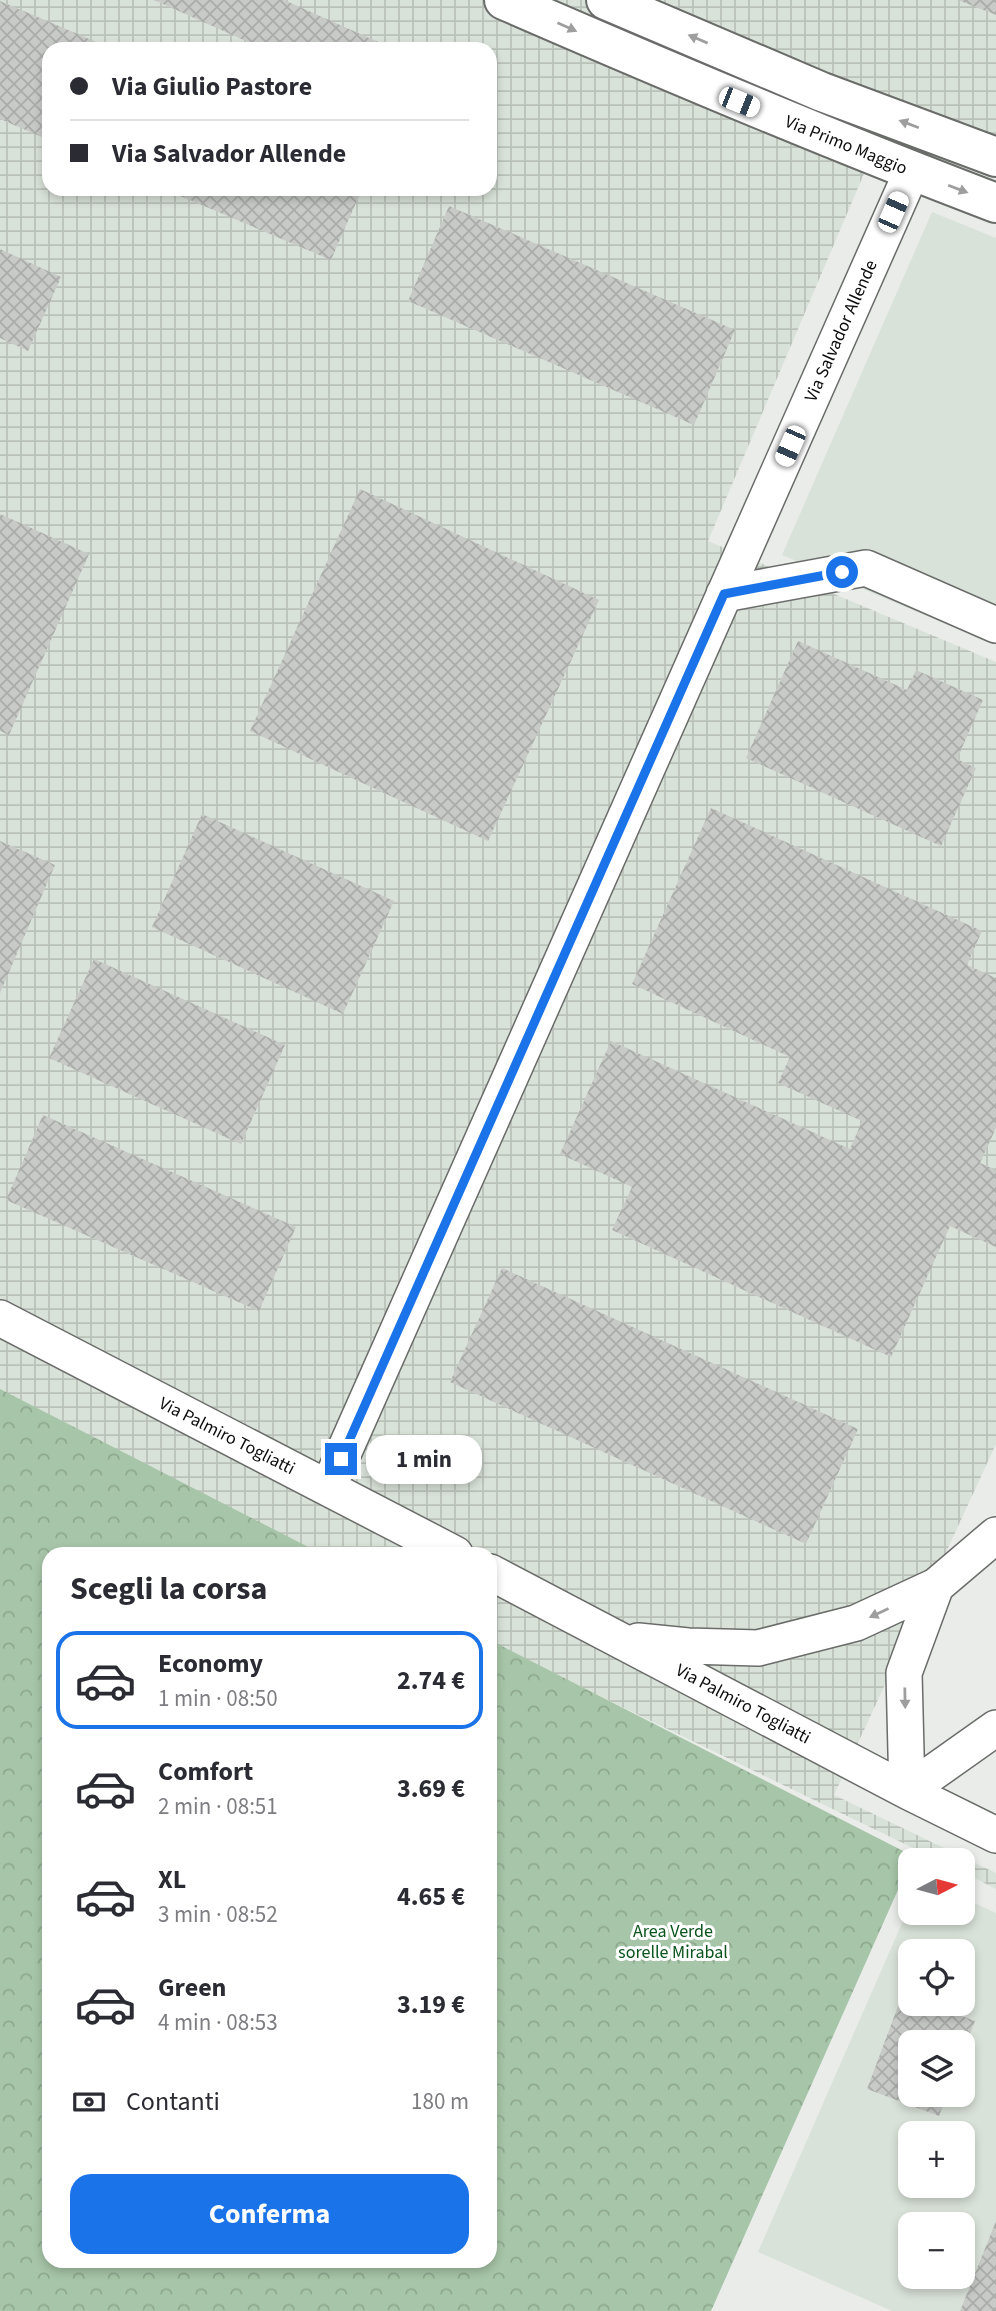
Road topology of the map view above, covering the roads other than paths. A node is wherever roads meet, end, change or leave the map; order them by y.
1 (504, 0) edge
2 (606, 0) edge
3 (996, 157) edge
4 (912, 171) junction
5 (996, 203) edge
6 (724, 594) junction
7 (996, 625) edge
8 (0, 1318) edge
9 (328, 1488) junction
10 (996, 1535) edge
11 (442, 1547) edge
12 (497, 1576) edge
13 (936, 1586) junction
14 (617, 1638) junction
15 (996, 1728) edge
16 (907, 1791) junction
17 (996, 1835) edge

1 -> 4 street, Via Primo Maggio
3 -> 2 street
4 -> 5 street, Via Primo Maggio
4 - 6 street, Via Salvador Allende
6 - 7 street
6 - 9 street, Via Salvador Allende
8 - 9 street, Via Palmiro Togliatti
9 - 11 street, Via Palmiro Togliatti
10 - 13 street
12 - 14 street, Via Palmiro Togliatti
13 -> 14 street
13 -> 16 street
14 - 16 street, Via Palmiro Togliatti
15 - 16 street
16 - 17 street, Via Palmiro Togliatti

